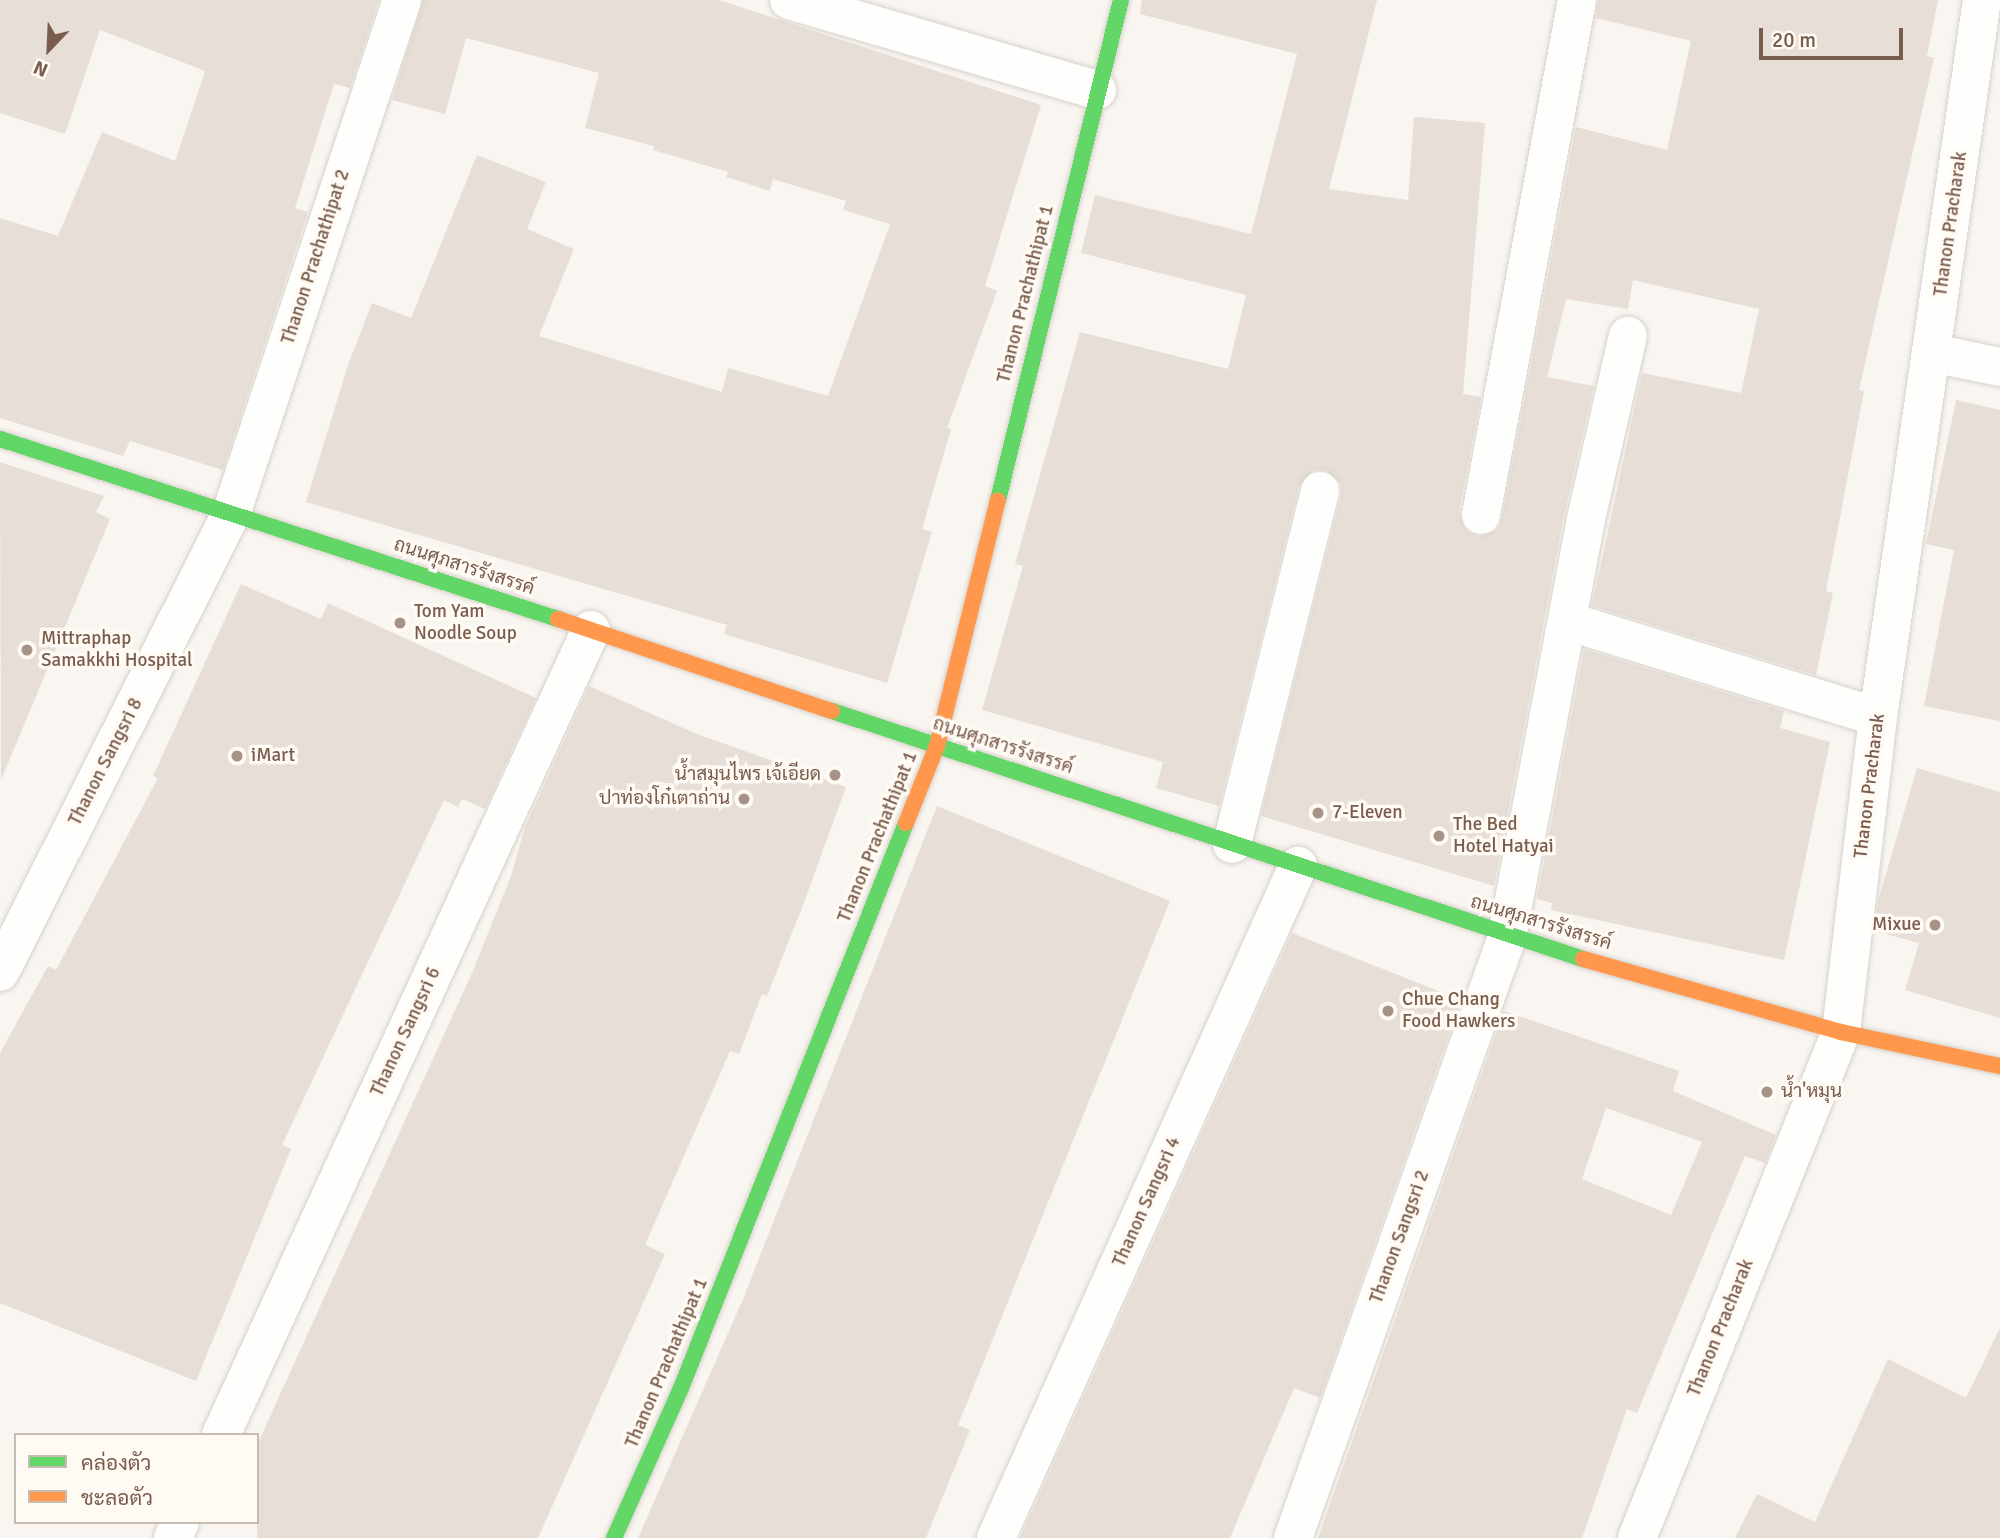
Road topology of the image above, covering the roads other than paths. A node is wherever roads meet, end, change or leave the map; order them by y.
1 (402, 0) edge
2 (789, 0) edge
3 (1121, 0) edge
4 (1577, 0) edge
5 (1982, 0) edge
6 (1097, 90) junction
7 (1628, 336) dead end
8 (1933, 354) junction
9 (2000, 367) edge
10 (0, 439) edge
11 (1320, 491) dead end
12 (231, 514) junction
13 (1481, 515) dead end
14 (1567, 621) junction
15 (591, 630) junction
16 (1878, 717) junction
17 (937, 746) junction
18 (1232, 844) junction
19 (1298, 866) junction
20 (1507, 937) junction
21 (0, 972) edge
22 (1840, 1032) junction
23 (2000, 1066) edge
24 (222, 1433) edge
25 (614, 1538) edge
26 (996, 1538) edge
27 (1293, 1538) edge
28 (1637, 1538) edge

1 - 12 street, Thanon Prachathipat 2
2 - 6 street
3 - 6 street, Thanon Prachathipat 1
4 - 13 street
5 - 8 street, Thanon Pracharak
6 - 17 street, Thanon Prachathipat 1
7 - 14 street, Thanon Sangsri 2
8 - 9 street
8 - 16 street, Thanon Pracharak
10 - 12 street, ถนนศุภสารรังสรรค์
11 - 18 street
12 - 15 street, ถนนศุภสารรังสรรค์
12 - 21 street, Thanon Sangsri 8
14 - 16 street
14 - 20 street, Thanon Sangsri 2
15 - 17 street, ถนนศุภสารรังสรรค์
15 - 24 street, Thanon Sangsri 6
16 - 22 street, Thanon Pracharak
17 - 18 street, ถนนศุภสารรังสรรค์
17 - 25 street, Thanon Prachathipat 1
18 - 19 street, ถนนศุภสารรังสรรค์
19 - 20 street, ถนนศุภสารรังสรรค์
19 - 26 street, Thanon Sangsri 4
20 - 22 street, ถนนศุภสารรังสรรค์
20 - 27 street, Thanon Sangsri 2
22 - 23 street, ถนนศุภสารรังสรรค์
22 - 28 street, Thanon Pracharak

